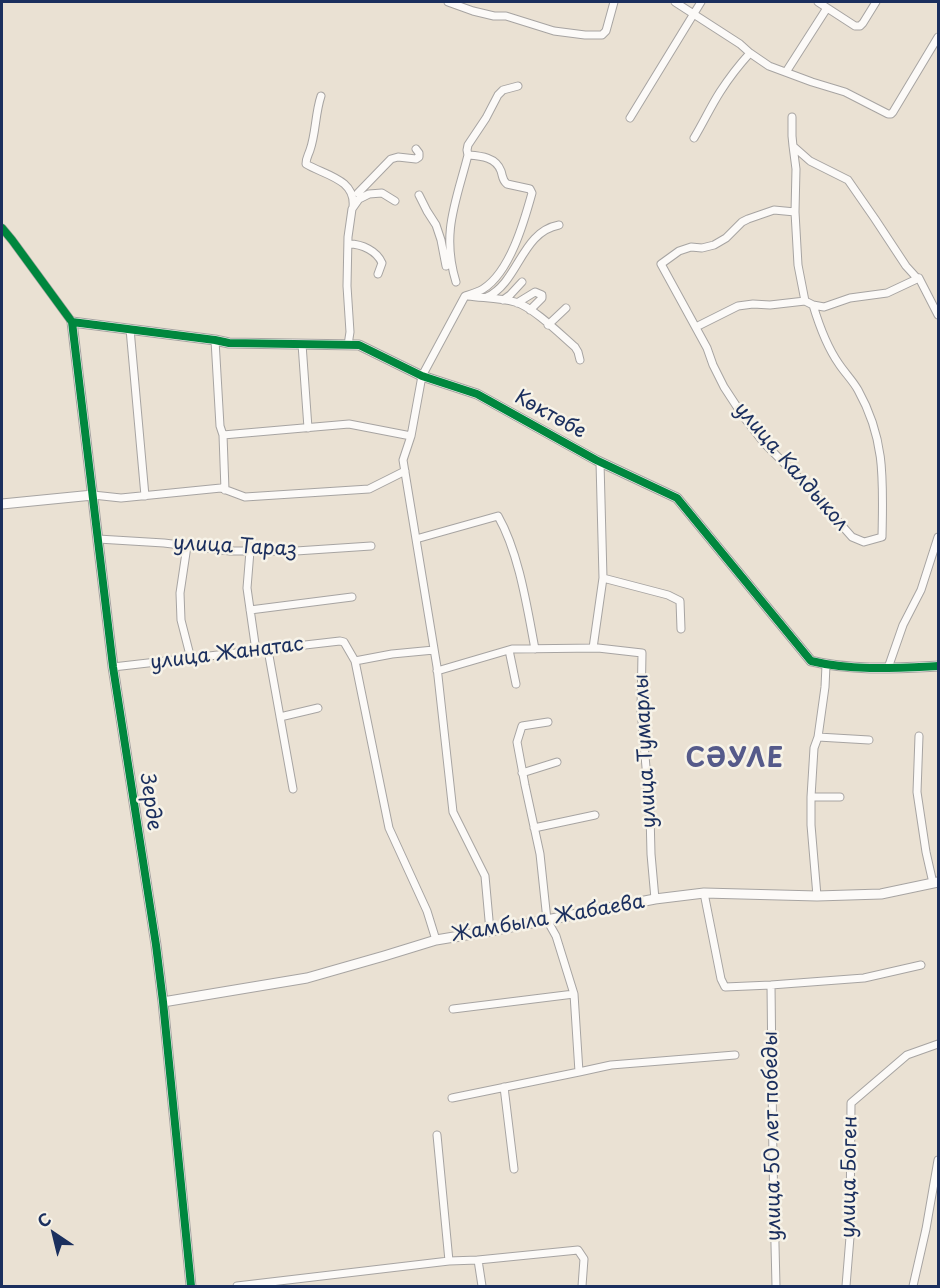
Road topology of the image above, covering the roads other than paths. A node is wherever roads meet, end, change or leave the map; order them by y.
1 (448, 2) edge
2 (614, 2) edge
3 (675, 2) edge
4 (701, 2) edge
5 (818, 2) edge
6 (876, 2) edge
7 (827, 8) junction
8 (694, 13) junction
9 (939, 37) edge
10 (750, 53) junction
11 (786, 72) junction
12 (518, 86) dead end
13 (321, 96) dead end
14 (792, 117) dead end
15 (630, 118) dead end
16 (694, 138) dead end
17 (793, 146) junction
18 (416, 148) dead end
19 (468, 155) junction
20 (810, 161) junction
21 (796, 169) junction
22 (358, 192) dead end
23 (419, 195) dead end
24 (395, 201) dead end
25 (352, 209) junction
26 (795, 212) junction
27 (559, 225) dead end
28 (2, 228) edge
29 (349, 244) junction
30 (446, 266) dead end
31 (378, 274) dead end
32 (919, 278) junction
33 (456, 282) dead end
34 (522, 282) dead end
35 (465, 296) junction
36 (485, 298) junction
37 (503, 300) junction
38 (805, 301) junction
39 (517, 303) junction
40 (813, 305) junction
41 (566, 308) dead end
42 (530, 310) junction
43 (939, 315) edge
44 (72, 322) junction
45 (548, 325) junction
46 (696, 327) junction
47 (130, 329) junction
48 (215, 340) junction
49 (302, 344) junction
50 (348, 345) junction
51 (580, 360) dead end
52 (422, 376) junction
53 (308, 428) junction
54 (223, 435) junction
55 (411, 436) junction
56 (600, 462) junction
57 (405, 471) junction
58 (225, 490) junction
59 (93, 495) junction
60 (145, 496) junction
61 (2, 504) edge
62 (939, 537) edge
63 (98, 538) junction
64 (416, 539) junction
65 (187, 546) junction
66 (371, 546) dead end
67 (250, 551) junction
68 (603, 578) junction
69 (352, 597) dead end
70 (250, 610) junction
71 (681, 629) dead end
72 (592, 648) junction
73 (535, 649) junction
74 (268, 650) junction
75 (434, 650) junction
76 (509, 650) junction
77 (256, 651) junction
78 (191, 659) junction
79 (355, 661) junction
80 (826, 665) junction
81 (939, 666) edge
82 (113, 667) junction
83 (888, 668) junction
84 (437, 671) junction
85 (516, 684) dead end
86 (318, 708) dead end
87 (280, 717) junction
88 (548, 722) dead end
89 (919, 736) dead end
90 (818, 737) junction
91 (868, 740) dead end
92 (557, 762) dead end
93 (522, 773) junction
94 (293, 789) dead end
95 (811, 797) junction
96 (840, 797) dead end
97 (595, 815) dead end
98 (534, 828) junction
99 (936, 882) edge
100 (704, 893) junction
101 (817, 896) junction
102 (655, 899) junction
103 (547, 920) junction
104 (490, 931) junction
105 (436, 940) junction
106 (921, 965) dead end
107 (771, 986) junction
108 (574, 993) junction
109 (164, 1002) junction
110 (453, 1009) dead end
111 (939, 1044) edge
112 (735, 1055) dead end
113 (579, 1072) junction
114 (504, 1087) junction
115 (452, 1098) dead end
116 (438, 1135) dead end
117 (939, 1160) edge
118 (513, 1168) dead end
119 (478, 1260) junction
120 (449, 1261) junction
121 (190, 1287) edge
122 (237, 1287) edge
123 (482, 1287) edge
124 (582, 1287) edge
125 (776, 1287) edge
126 (846, 1287) edge
127 (913, 1287) edge

1 - 2 street
3 - 8 street
4 - 8 street
5 - 7 street
6 - 7 street
7 - 11 street
8 - 10 street
8 - 15 street
9 - 11 street
10 - 11 street
10 - 16 street
12 - 19 street
13 - 25 street
14 - 17 street
17 - 20 street
17 - 21 street
18 - 22 street
19 - 33 street
19 - 35 street
20 - 21 street
20 - 32 street
21 - 26 street
23 - 30 street
24 - 25 street
25 - 29 street
26 - 38 street
26 - 46 street, улица Калдыкол
27 - 36 street
28 - 44 street
29 - 31 street
29 - 50 street
32 - 40 street
32 - 43 street
34 - 37 street
35 - 36 street
35 - 52 street
36 - 37 street
37 - 39 street
38 - 40 street
38 - 46 street
39 - 42 street
39 - 42 street
40 - 46 street, улица Калдыкол
41 - 45 street
42 - 45 street
44 - 47 street, Көктөбе
44 - 59 street, Зерде
45 - 51 street
47 - 48 street, Көктөбе
47 - 60 street
48 - 49 street, Көктөбе
48 - 54 street
49 - 50 street, Көктөбе
49 - 53 street
50 - 52 street, Көктөбе
52 - 55 street
52 - 56 street, Көктөбе
53 - 54 street
53 - 55 street
54 - 58 street
55 - 57 street
56 - 68 street
56 - 80 street, Көктөбе
57 - 58 street
57 - 64 street
58 - 60 street
59 - 60 street
59 - 61 street
59 - 63 street, Зерде
62 - 83 street
63 - 65 street, улица Тараз
63 - 82 street, Зерде
64 - 73 street
64 - 75 street
65 - 67 street, улица Тараз
65 - 78 street
66 - 67 street, улица Тараз
67 - 70 street
68 - 71 street
68 - 72 street
69 - 70 street
70 - 77 street
72 - 73 street, улица Тумарлы
72 - 102 street, улица Тумарлы
73 - 76 street, улица Тумарлы
74 - 77 street, улица Жанатас
74 - 79 street, улица Жанатас
74 - 87 street
75 - 79 street
75 - 84 street
76 - 84 street, улица Тумарлы
76 - 85 street
77 - 78 street, улица Жанатас
78 - 82 street, улица Жанатас
79 - 105 street
80 - 83 street, Көктөбе
80 - 90 street
81 - 83 street, Көктөбе
82 - 109 street, Зерде
84 - 104 street
86 - 87 street
87 - 94 street
88 - 93 street
89 - 99 street
90 - 91 street
90 - 95 street
92 - 93 street
93 - 98 street
95 - 96 street
95 - 101 street
97 - 98 street
98 - 103 street
99 - 101 street, Жамбыла Жабаева
100 - 101 street, Жамбыла Жабаева
100 - 102 street, Жамбыла Жабаева
100 - 107 street
102 - 103 street, Жамбыла Жабаева
103 - 104 street, Жамбыла Жабаева
103 - 108 street
104 - 105 street, Жамбыла Жабаева
105 - 109 street, Жамбыла Жабаева
106 - 107 street
107 - 125 street, улица 50 лет победы
108 - 110 street
108 - 113 street
109 - 121 street, Зерде
111 - 126 street, улица Боген
112 - 113 street
113 - 114 street
114 - 115 street
114 - 118 street
116 - 120 street
117 - 127 street
119 - 120 street
119 - 123 street
119 - 124 street
120 - 122 street

